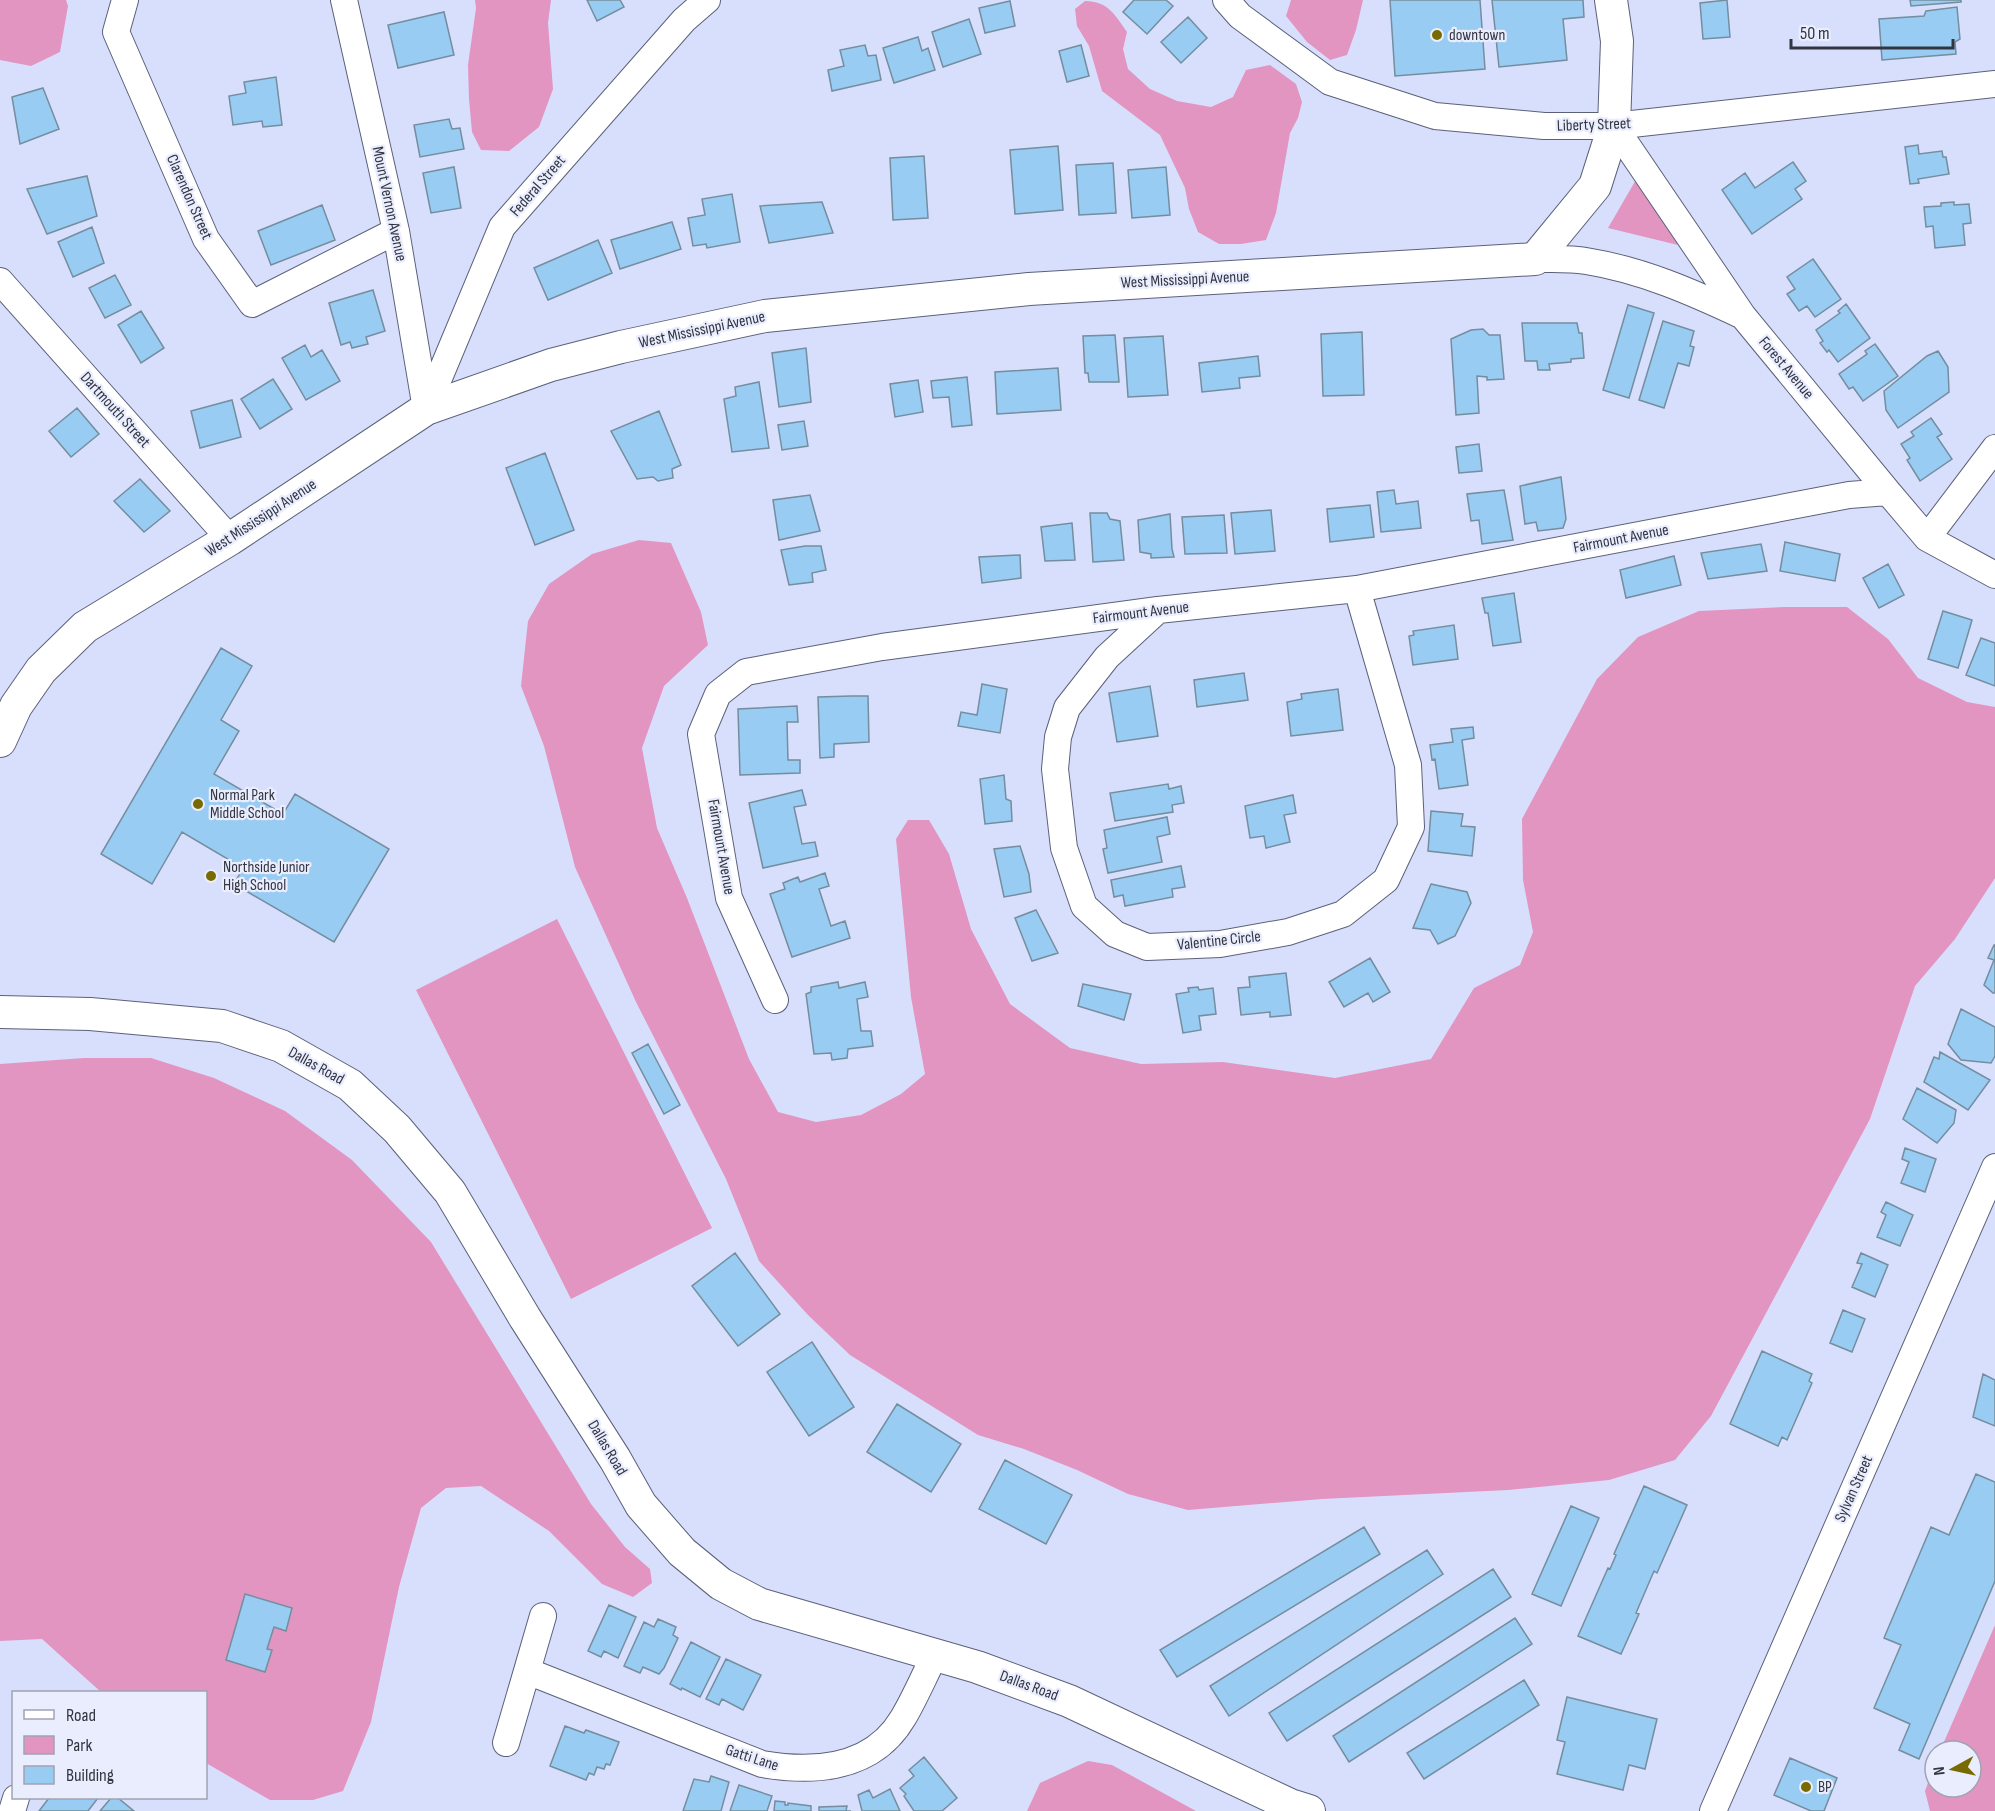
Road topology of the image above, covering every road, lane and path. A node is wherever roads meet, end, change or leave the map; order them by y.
1 (125, 0) edge
2 (344, 0) edge
3 (707, 0) edge
4 (1226, 0) edge
5 (1611, 0) edge
6 (1995, 84) edge
7 (1614, 126) junction
8 (396, 231) junction
9 (1535, 259) junction
10 (0, 281) edge
11 (1743, 316) junction
12 (426, 409) junction
13 (1995, 448) edge
14 (1888, 492) junction
15 (1927, 538) junction
16 (230, 539) junction
17 (1995, 575) edge
18 (1357, 590) junction
19 (1158, 610) junction
20 (0, 741) edge
21 (775, 1000) dead end
22 (0, 1012) edge
23 (1995, 1167) edge
24 (543, 1616) dead end
25 (934, 1655) junction
26 (527, 1671) junction
27 (506, 1743) dead end
28 (1309, 1811) edge
29 (1713, 1811) edge

1 - 8 street, Clarendon Street
2 - 8 street, Mount Vernon Avenue
3 - 12 street, Federal Street
4 - 7 street, Liberty Street
5 - 7 street
6 - 7 street, Liberty Street
7 - 9 street
7 - 11 street, Forest Avenue
8 - 12 street, Mount Vernon Avenue
9 - 11 street, West Mississippi Avenue
9 - 12 street, West Mississippi Avenue
10 - 16 street, Dartmouth Street
11 - 14 street, Forest Avenue
12 - 16 street, West Mississippi Avenue
13 - 15 street
14 - 15 street, Forest Avenue
14 - 18 street, Fairmount Avenue
15 - 17 street, Forest Avenue
16 - 20 street, West Mississippi Avenue
18 - 19 street, Fairmount Avenue
18 - 19 street, Valentine Circle
19 - 21 street, Fairmount Avenue
22 - 25 street, Dallas Road
23 - 29 street, Sylvan Street
24 - 26 street
25 - 26 street, Gatti Lane
25 - 28 street, Dallas Road
26 - 27 street

